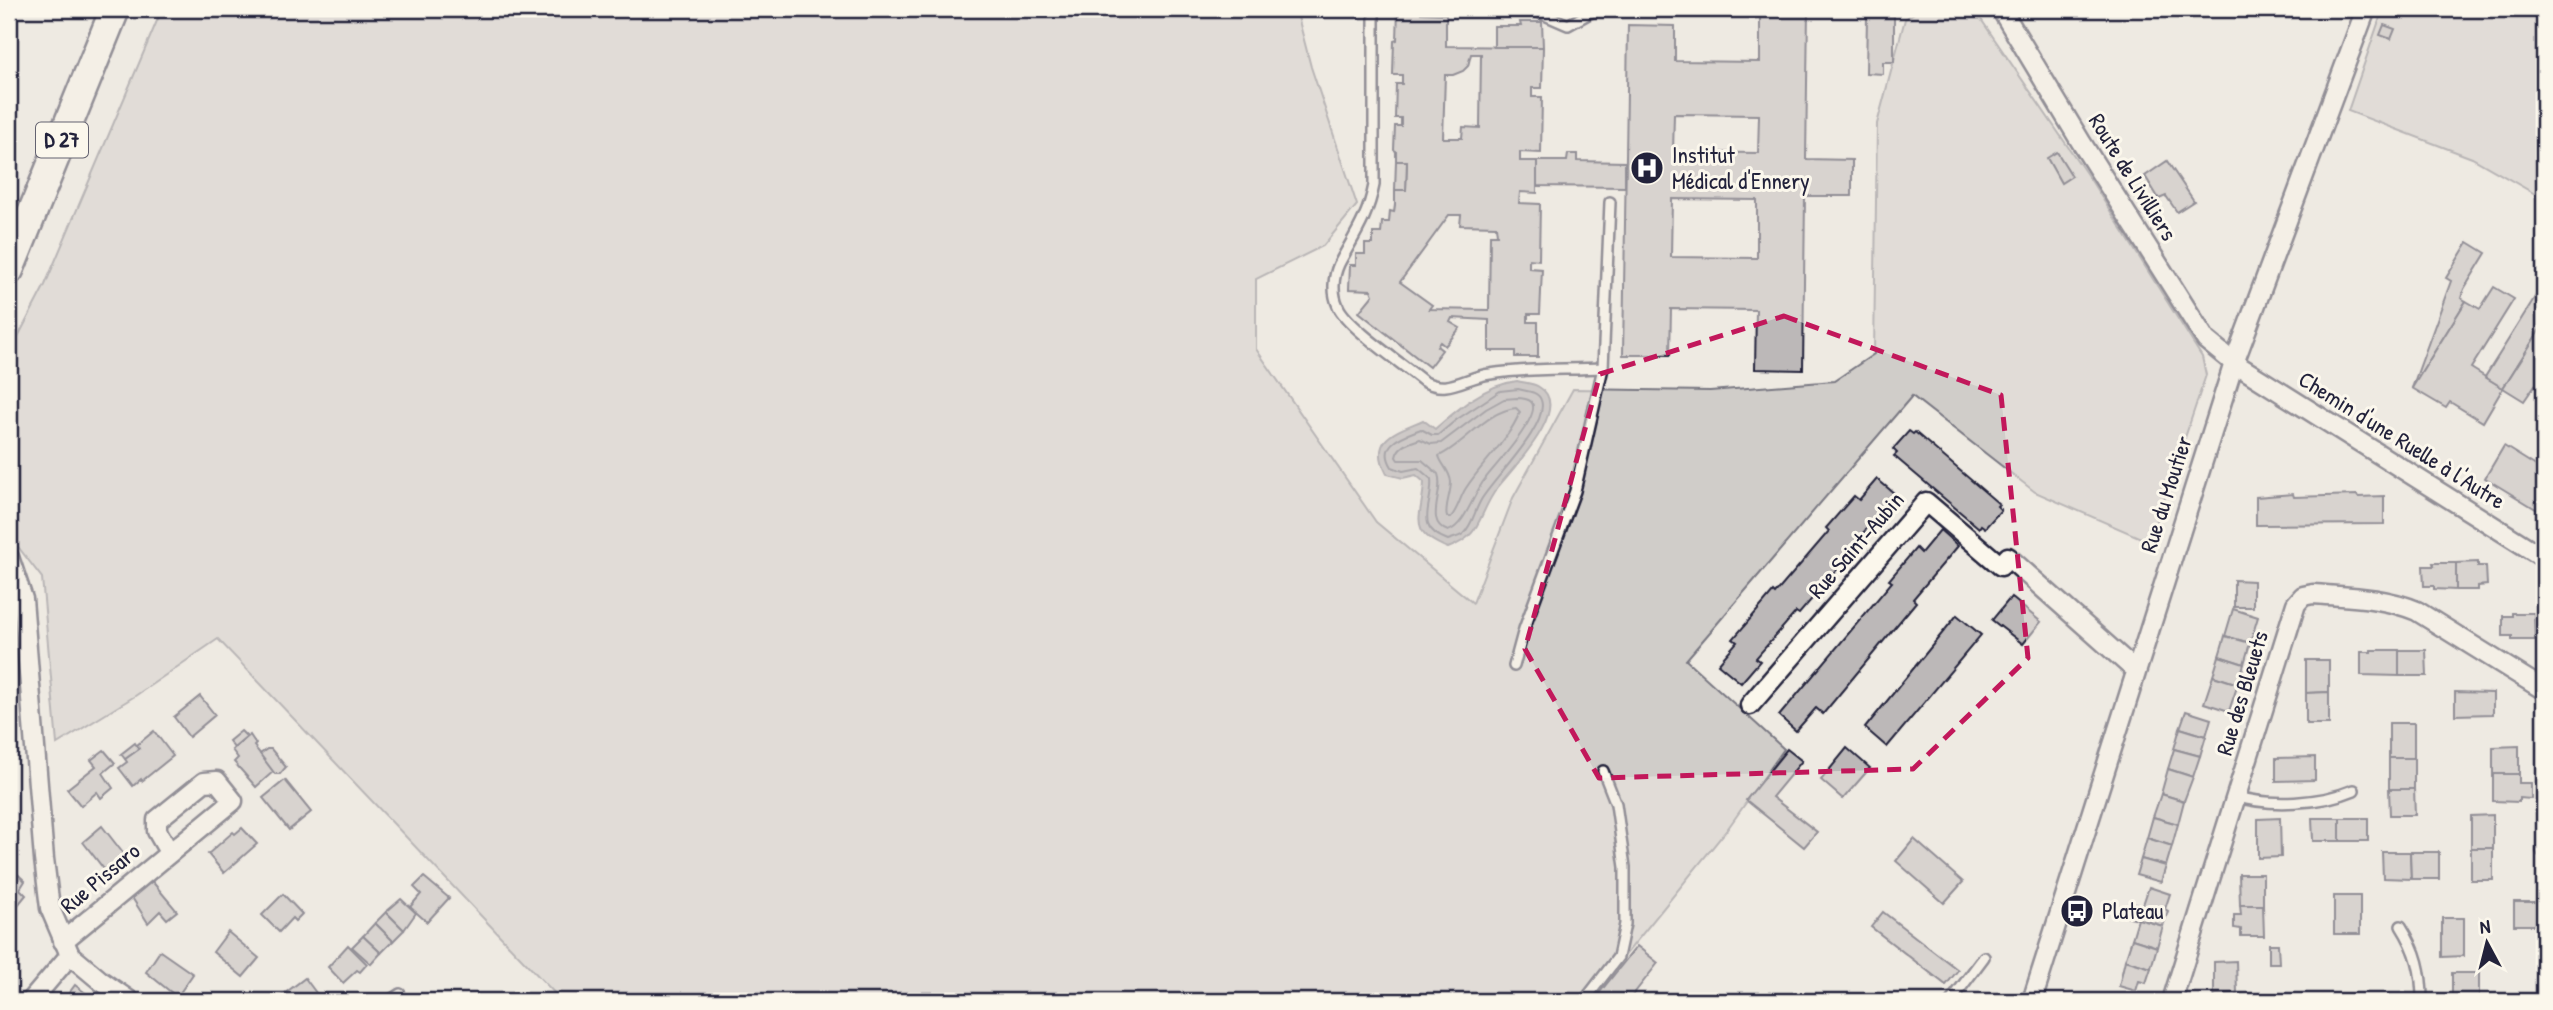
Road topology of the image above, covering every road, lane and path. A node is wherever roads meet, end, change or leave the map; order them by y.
1 (115, 9) edge
2 (1374, 9) edge
3 (1531, 9) edge
4 (1597, 9) edge
5 (2001, 9) edge
6 (2366, 9) edge
7 (1610, 202) dead end
8 (9, 270) edge
9 (2234, 363) junction
10 (1603, 368) junction
11 (9, 557) edge
12 (2544, 558) edge
13 (1514, 666) dead end
14 (2135, 670) junction
15 (2544, 690) edge
16 (1750, 705) dead end
17 (1603, 771) dead end
18 (2354, 790) dead end
19 (2235, 796) junction
20 (169, 852) dead end
21 (2401, 926) dead end
22 (66, 948) junction
23 (1984, 957) dead end
24 (400, 993) dead end
25 (31, 1001) edge
26 (131, 1001) edge
27 (389, 1001) edge
28 (1584, 1001) edge
29 (1951, 1001) edge
30 (2032, 1001) edge
31 (2172, 1001) edge
32 (2421, 1001) edge

1 - 8 main road, D 27
2 - 10 lane
3 - 4 lane
5 - 9 street, Route de Livilliers
6 - 9 street, Rue du Moutier
7 - 10 lane
9 - 12 street, Chemin d'une Ruelle à l'Autre
9 - 14 street, Rue du Moutier
10 - 13 lane
11 - 22 street
14 - 16 street, Rue Saint-Aubin
14 - 30 street, Rue du Moutier
15 - 19 street, Rue des Bleuets
17 - 28 lane
18 - 19 lane
19 - 31 street, Rue des Bleuets
20 - 22 street, Rue Pissaro
21 - 32 lane
22 - 25 street, Rue Pissaro
22 - 26 street
23 - 29 lane
24 - 27 lane

